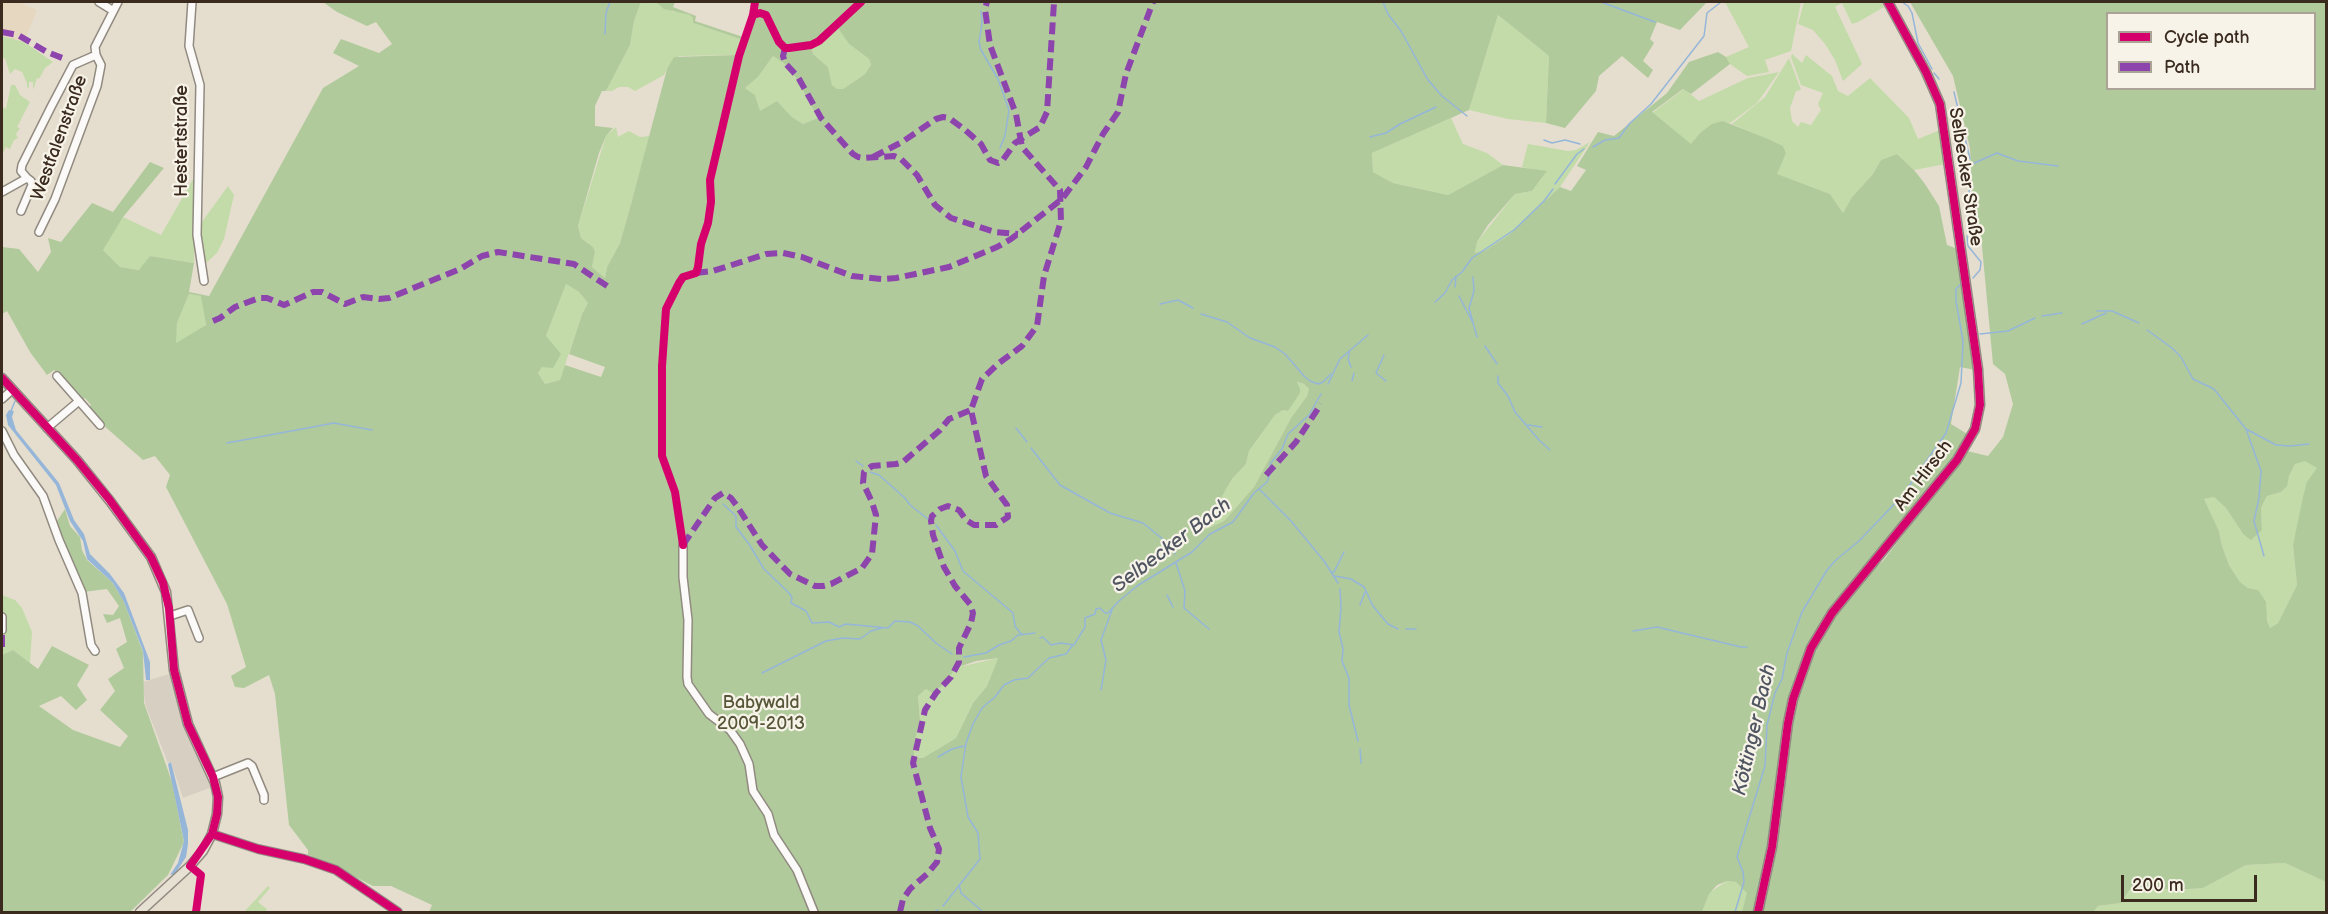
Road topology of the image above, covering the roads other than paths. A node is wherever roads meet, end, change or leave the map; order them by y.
1 (99, 2) edge
2 (118, 2) edge
3 (192, 2) edge
4 (1888, 2) edge
5 (112, 10) junction
6 (96, 54) junction
7 (27, 178) junction
8 (2, 192) edge
9 (21, 211) dead end
10 (39, 232) dead end
11 (204, 281) dead end
12 (1973, 333) joint
13 (57, 376) dead end
14 (2, 378) edge
15 (12, 390) junction
16 (2, 399) edge
17 (79, 401) junction
18 (100, 425) dead end
19 (47, 428) junction
20 (2, 431) edge
21 (683, 545) dead end
22 (170, 616) junction
23 (2, 617) edge
24 (2, 630) edge
25 (199, 639) dead end
26 (95, 651) dead end
27 (213, 777) junction
28 (264, 800) dead end
29 (212, 834) junction
30 (140, 912) edge
31 (398, 912) edge
32 (814, 912) edge
33 (1758, 912) edge

1 - 5 street
2 - 5 street, Westfalenstraße
3 - 11 street, Hestertstraße
4 - 12 main road, Selbecker Straße
5 - 6 street, Westfalenstraße
6 - 7 street, Westfalenstraße
6 - 10 street, Westfalenstraße
7 - 8 street, Westfalenstraße
7 - 9 street, Westfalenstraße
12 - 33 main road, Am Hirsch
13 - 17 street
14 - 15 main road
15 - 16 street
15 - 19 main road
17 - 18 street
17 - 19 street
19 - 22 main road
20 - 26 street
21 - 32 street
22 - 25 street
22 - 27 main road
23 - 24 street
27 - 28 street
27 - 29 main road
29 - 30 main road
29 - 31 street

